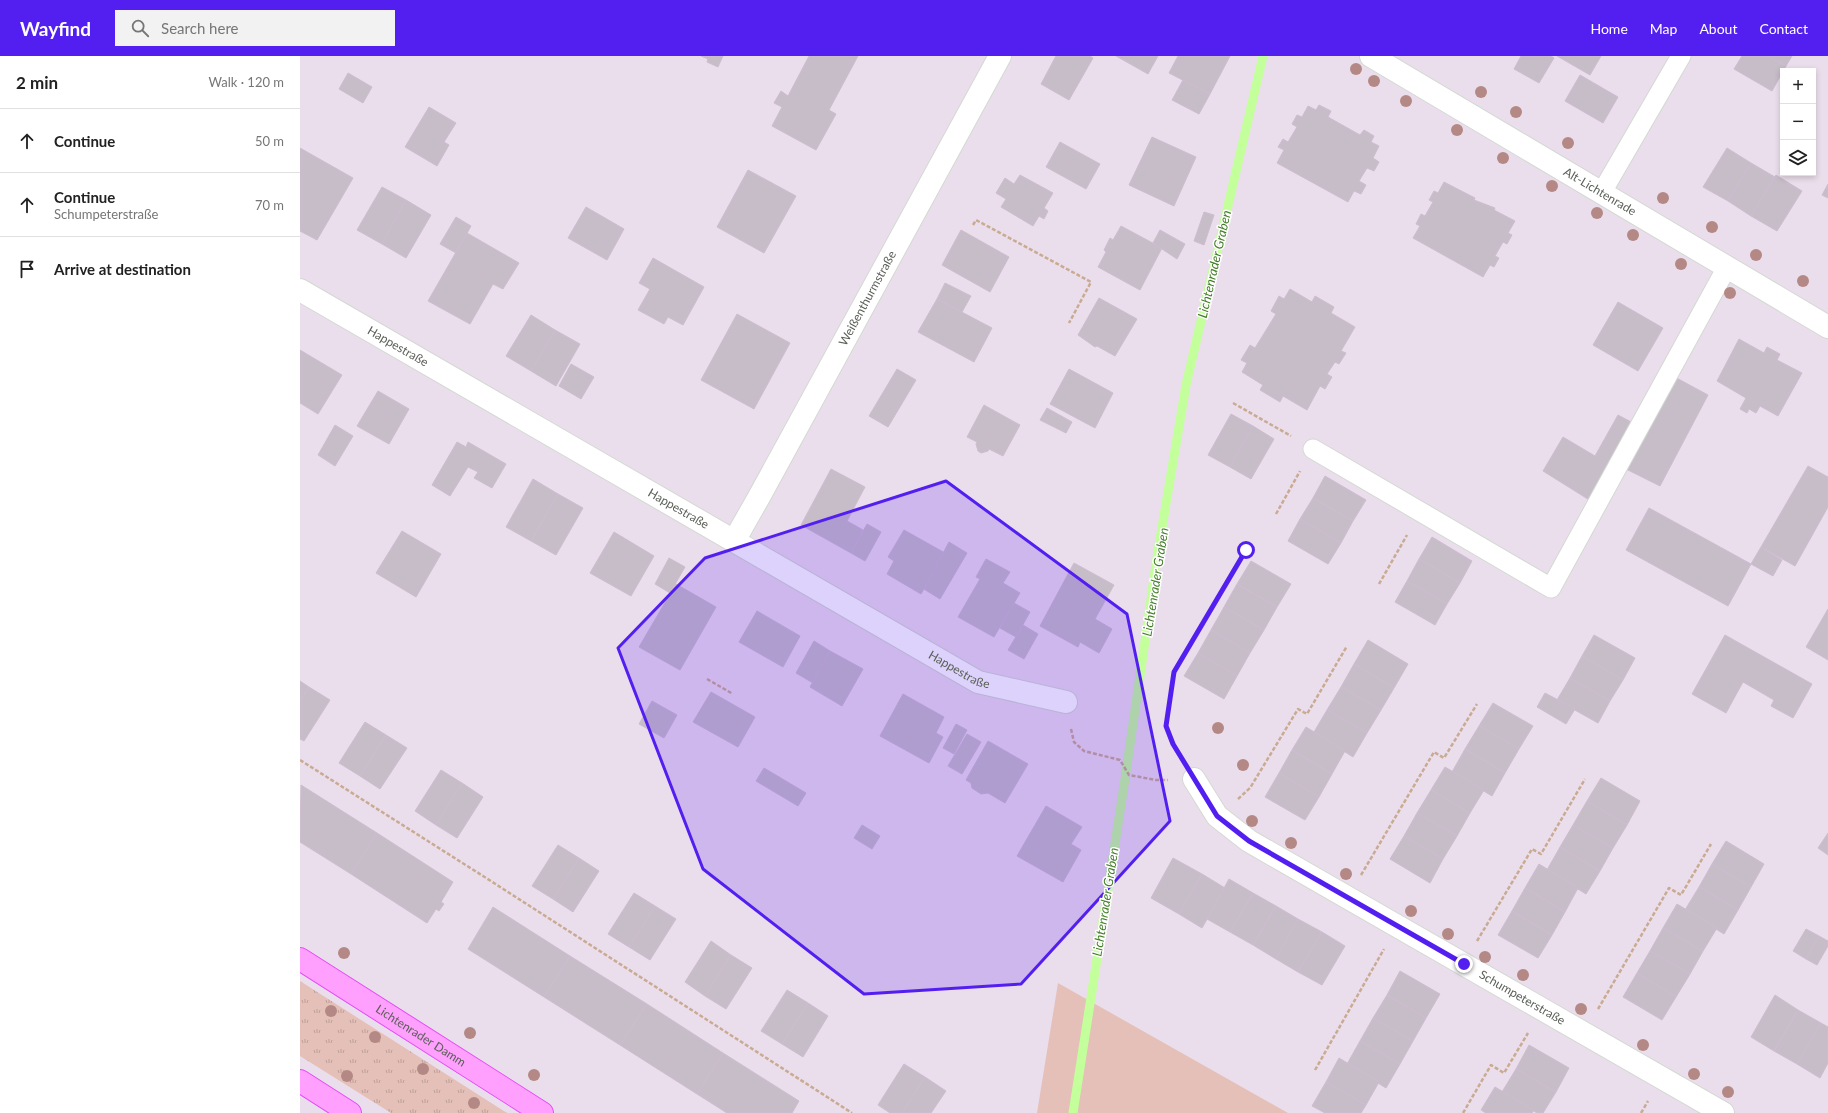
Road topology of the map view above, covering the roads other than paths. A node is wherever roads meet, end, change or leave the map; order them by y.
1 (1000, 56) edge
2 (1371, 56) edge
3 (1681, 56) edge
4 (1602, 192) junction
5 (1727, 266) junction
6 (300, 290) edge
7 (1828, 326) edge
8 (1313, 449) road end
9 (734, 541) junction
10 (1066, 702) road end
11 (1194, 779) road end
12 (300, 959) edge
13 (300, 1082) edge
14 (350, 1113) edge
15 (542, 1113) edge
16 (1723, 1113) edge

1 - 9 street, Weißenthurmstraße
2 - 4 street, Alt-Lichtenrade
3 - 4 lane
4 - 5 street, Alt-Lichtenrade
5 - 7 street, Alt-Lichtenrade
5 - 8 lane
6 - 9 street, Happestraße
9 - 10 street, Happestraße
11 - 16 street, Schumpeterstraße
12 - 15 main road, Lichtenrader Damm
13 - 14 main road

